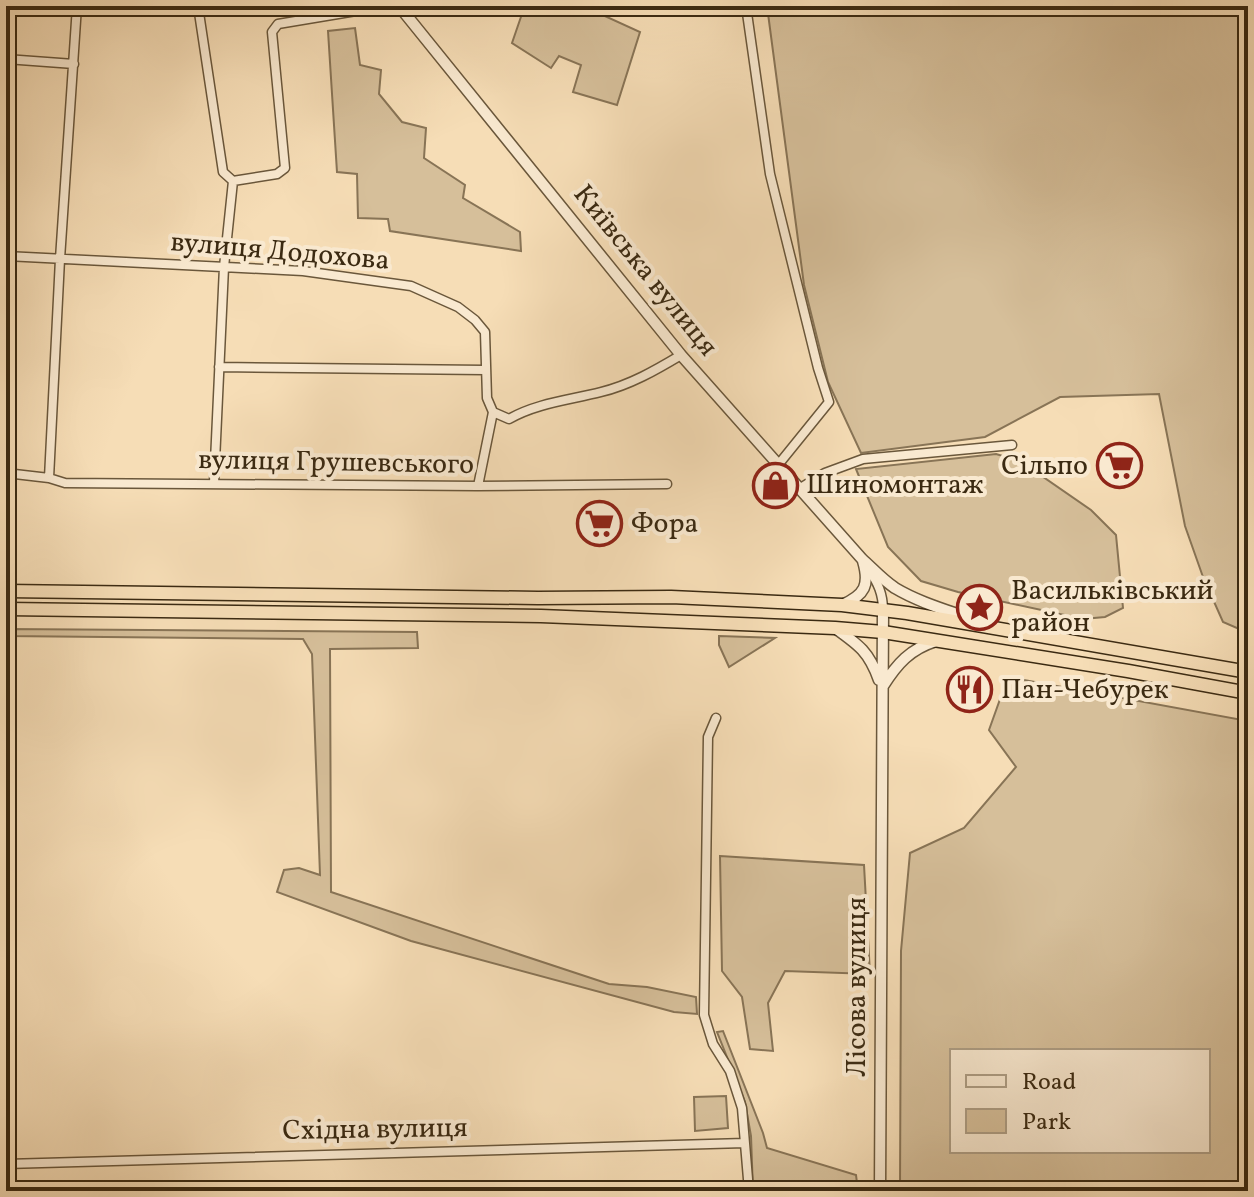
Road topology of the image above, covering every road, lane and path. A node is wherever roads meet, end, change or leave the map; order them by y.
1 (77, 6) edge
2 (198, 6) edge
3 (386, 6) edge
4 (399, 6) edge
5 (746, 6) edge
6 (6, 59) edge
7 (74, 64) junction
8 (233, 181) junction
9 (6, 256) edge
10 (60, 259) junction
11 (224, 267) junction
12 (681, 355) junction
13 (219, 367) junction
14 (485, 370) junction
15 (493, 412) junction
16 (1012, 445) dead end
17 (778, 465) junction
18 (6, 473) edge
19 (49, 478) junction
20 (214, 483) junction
21 (667, 484) dead end
22 (478, 486) junction
23 (799, 489) junction
24 (862, 559) junction
25 (6, 591) edge
26 (842, 605) junction
27 (6, 609) edge
28 (883, 610) junction
29 (835, 628) junction
30 (1000, 629) junction
31 (883, 632) junction
32 (937, 641) junction
33 (1248, 672) edge
34 (882, 688) junction
35 (1248, 693) edge
36 (716, 718) dead end
37 (745, 1143) junction
38 (6, 1164) edge
39 (749, 1191) edge
40 (880, 1191) edge

1 - 7 street
2 - 8 street
3 - 8 street
4 - 12 street, Київська вулиця
5 - 17 street
6 - 7 street
7 - 10 street
8 - 11 street
9 - 10 street, вулиця Додохова
10 - 11 street, вулиця Додохова
10 - 19 street
11 - 13 street
11 - 14 street, вулиця Додохова
12 - 15 street
12 - 17 street, Київська вулиця
13 - 14 street
13 - 20 street
14 - 15 street, вулиця Додохова
15 - 22 street
16 - 23 street
17 - 23 street, Київська вулиця
18 - 19 street, вулиця Грушевського
19 - 20 street, вулиця Грушевського
20 - 22 street, вулиця Грушевського
21 - 22 street, вулиця Грушевського
23 - 24 street, Київська вулиця
24 - 26 street
24 - 28 street
24 - 30 street, Київська вулиця
25 - 26 highway
26 - 28 highway
27 - 29 highway
28 - 30 highway
28 - 31 street, Лісова вулиця
29 - 31 highway
29 - 34 street
30 - 33 highway
31 - 32 highway
31 - 34 street, Лісова вулиця
32 - 34 street
32 - 35 highway
34 - 40 street, Лісова вулиця
36 - 37 street
37 - 38 street, Східна вулиця
37 - 39 street

